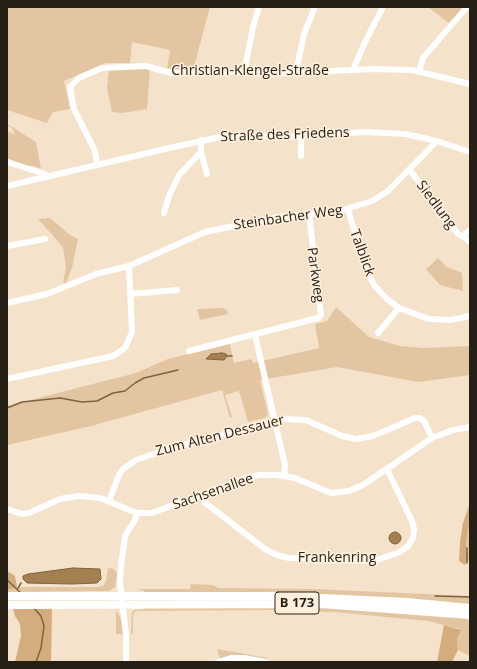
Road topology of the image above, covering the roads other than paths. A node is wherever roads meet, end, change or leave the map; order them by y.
1 (259, 7) edge
2 (315, 7) edge
3 (383, 7) edge
4 (467, 7) edge
5 (353, 70) junction
6 (244, 72) junction
7 (296, 72) junction
8 (419, 72) junction
9 (470, 84) edge
10 (301, 136) junction
11 (201, 140) junction
12 (437, 141) junction
13 (202, 152) junction
14 (470, 152) edge
15 (301, 156) dead end
16 (7, 162) edge
17 (97, 164) junction
18 (410, 170) junction
19 (207, 174) dead end
20 (46, 177) junction
21 (7, 186) edge
22 (348, 209) junction
23 (164, 213) dead end
24 (309, 214) junction
25 (470, 230) edge
26 (45, 239) dead end
27 (467, 240) edge
28 (7, 246) edge
29 (129, 266) junction
30 (177, 290) dead end
31 (130, 294) junction
32 (7, 303) edge
33 (399, 308) junction
34 (470, 316) edge
35 (378, 333) dead end
36 (255, 335) junction
37 (189, 351) dead end
38 (7, 379) edge
39 (274, 421) junction
40 (470, 427) edge
41 (432, 438) junction
42 (387, 469) junction
43 (284, 476) junction
44 (202, 495) junction
45 (109, 501) junction
46 (7, 509) edge
47 (137, 513) junction
48 (7, 596) edge
49 (122, 600) junction
50 (10, 605) edge
51 (470, 608) edge
52 (470, 615) edge
53 (126, 662) edge
54 (218, 662) edge
55 (266, 662) edge

1 - 6 street
2 - 7 street
3 - 5 street
4 - 8 street
5 - 7 street, Christian-Klengel-Straße
5 - 8 street, Christian-Klengel-Straße
6 - 7 street, Christian-Klengel-Straße
6 - 17 street, Christian-Klengel-Straße
8 - 9 street, Christian-Klengel-Straße
10 - 11 street, Straße des Friedens
10 - 12 street, Straße des Friedens
10 - 15 street
11 - 13 street
11 - 17 street, Straße des Friedens
12 - 14 street, Straße des Friedens
12 - 18 street, Steinbacher Weg
13 - 19 street
13 - 23 street
16 - 20 street
17 - 20 street, Straße des Friedens
18 - 22 street, Steinbacher Weg
18 - 27 street, Siedlung
20 - 21 street, Straße des Friedens
22 - 24 street, Steinbacher Weg
22 - 33 street, Talblick
24 - 29 street, Steinbacher Weg
24 - 36 street, Parkweg
25 - 27 street
26 - 28 street
29 - 31 street
29 - 32 street, Steinbacher Weg
30 - 31 street
31 - 38 street
33 - 34 street, Talblick
33 - 35 street
36 - 37 street
36 - 39 street
39 - 41 street, Zum Alten Dessauer
39 - 43 street
39 - 45 street, Zum Alten Dessauer
40 - 41 street, Sachsenallee
41 - 42 street, Sachsenallee
42 - 43 street, Sachsenallee
42 - 44 street, Frankenring
43 - 44 street, Sachsenallee
44 - 47 street, Sachsenallee
45 - 46 street
45 - 47 street
47 - 49 street
48 - 49 main road, B 173
49 - 50 main road, B 173
49 - 51 main road, B 173
49 - 52 main road, B 173
49 - 53 street
54 - 55 street

